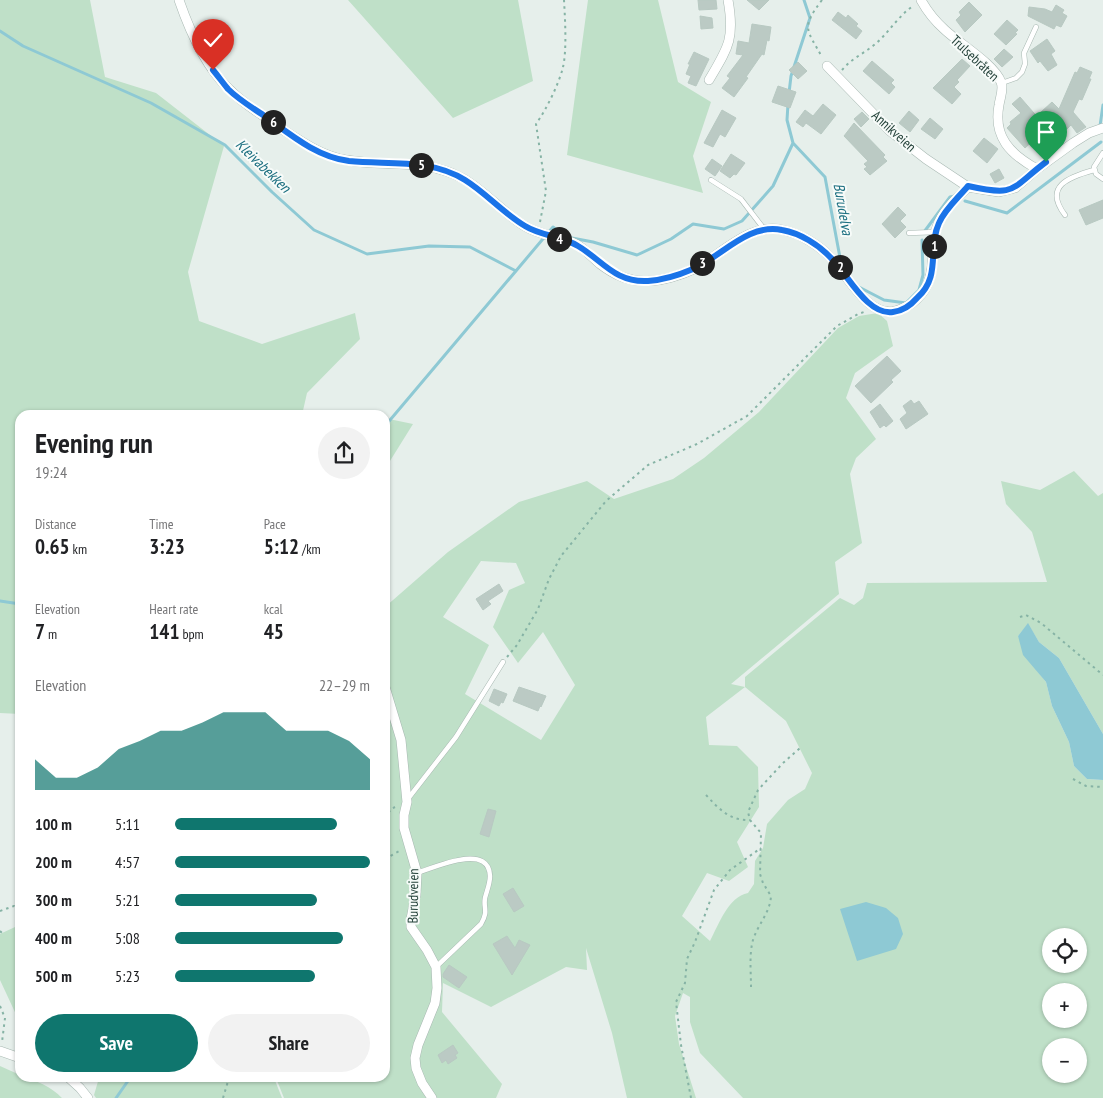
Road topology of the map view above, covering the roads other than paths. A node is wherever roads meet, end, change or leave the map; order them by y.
1 (179, 0) edge
2 (728, 0) edge
3 (921, 0) edge
4 (1036, 27) dead end
5 (827, 66) road end
6 (709, 80) dead end
7 (1002, 83) junction
8 (1101, 129) edge
9 (1103, 153) edge
10 (1037, 169) junction
11 (1094, 170) junction
12 (1103, 179) edge
13 (711, 180) dead end
14 (968, 186) junction
15 (1065, 215) dead end
16 (764, 229) junction
17 (936, 232) junction
18 (909, 233) dead end
19 (503, 662) road end
20 (390, 704) edge
21 (407, 802) junction
22 (417, 873) junction
23 (436, 967) junction
24 (0, 1050) edge
25 (15, 1056) edge
26 (73, 1082) edge
27 (88, 1098) edge
28 (432, 1098) edge

1 - 16 street
2 - 6 street
3 - 7 street, Trulsebråten
4 - 7 lane
5 - 14 street, Annikveien
7 - 10 street, Trulsebråten
8 - 10 street, Annikveien
9 - 11 lane
10 - 14 street, Annikveien
11 - 12 lane
11 - 15 lane
13 - 16 lane
14 - 17 street
16 - 17 street
17 - 18 lane
19 - 21 lane
20 - 21 street, Burudveien
21 - 22 street, Burudveien
22 - 23 street, Burudveien
22 - 23 lane
23 - 28 street, Burudveien
24 - 25 street
26 - 27 street

